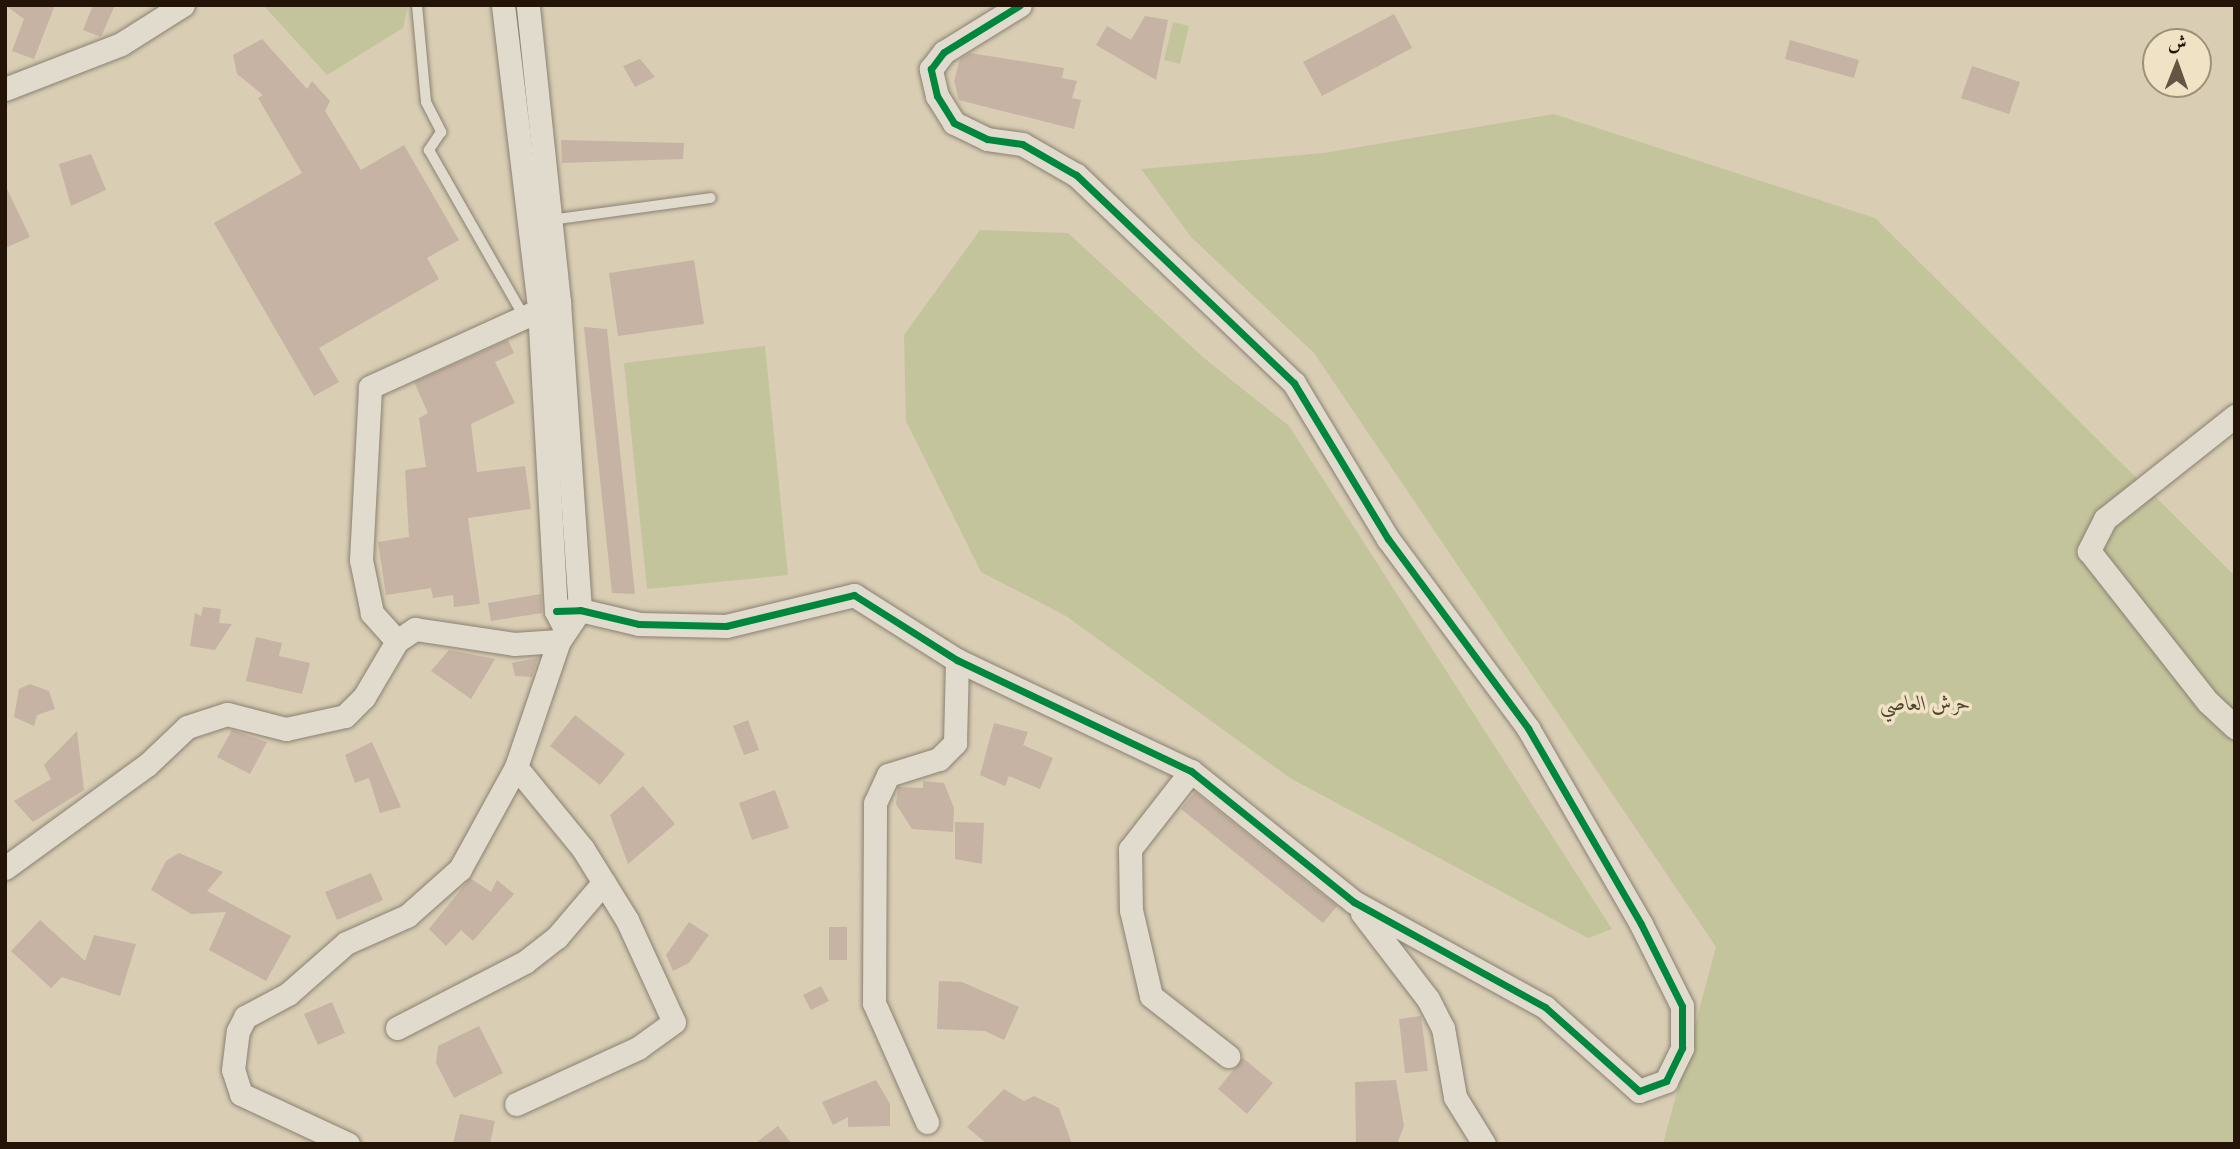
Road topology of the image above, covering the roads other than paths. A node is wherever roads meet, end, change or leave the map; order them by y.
1 (183, 5) edge
2 (417, 5) edge
3 (503, 5) edge
4 (528, 5) edge
5 (1020, 5) edge
6 (5, 89) edge
7 (710, 198) dead end
8 (551, 220) junction
9 (540, 309) junction
10 (2235, 414) edge
11 (573, 474) junction
12 (549, 478) junction
13 (580, 610) junction
14 (561, 628) junction
15 (397, 641) junction
16 (957, 660) junction
17 (2235, 727) edge
18 (516, 768) junction
19 (1191, 771) junction
20 (5, 868) edge
21 (604, 882) junction
22 (1354, 902) junction
23 (397, 1028) dead end
24 (1228, 1056) dead end
25 (516, 1104) dead end
26 (927, 1122) dead end
27 (348, 1144) edge
28 (1484, 1144) edge

1 - 6 street
2 - 9 lane
3 - 9 street
4 - 8 street
5 - 22 street
7 - 8 lane
8 - 9 street
9 - 11 street
9 - 12 street
9 - 15 street
10 - 17 street
11 - 12 street
11 - 13 street
12 - 14 street
13 - 14 street
13 - 16 street
14 - 15 street
14 - 18 street
15 - 20 street
16 - 19 street
16 - 26 street
18 - 21 street
18 - 27 street
19 - 22 street
19 - 24 street
21 - 23 street
21 - 25 street
22 - 28 street

